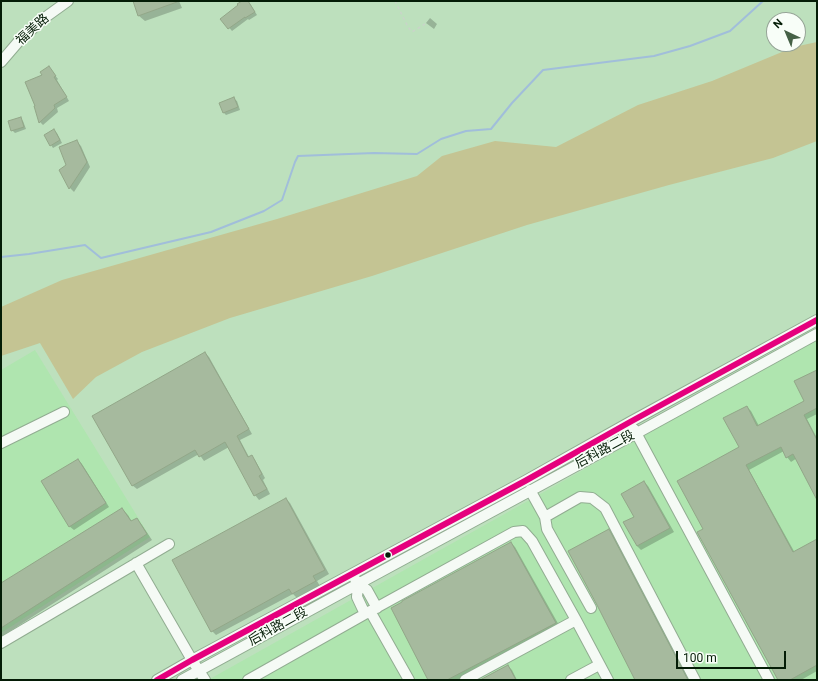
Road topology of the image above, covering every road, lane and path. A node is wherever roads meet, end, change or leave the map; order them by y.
1 (68, 1) edge
2 (395, 1) edge
3 (425, 24) dead end
4 (1, 62) edge
5 (817, 320) edge
6 (817, 334) edge
7 (64, 412) dead end
8 (630, 422) junction
9 (637, 433) junction
10 (1, 443) edge
11 (530, 490) junction
12 (545, 517) junction
13 (168, 544) dead end
14 (136, 563) junction
15 (353, 574) junction
16 (358, 584) junction
17 (591, 608) dead end
18 (371, 611) junction
19 (576, 620) junction
20 (1, 643) edge
21 (192, 660) junction
22 (599, 665) junction
23 (199, 671) junction
24 (157, 680) edge
25 (182, 680) edge
26 (205, 680) edge
27 (248, 680) edge
28 (409, 680) edge
29 (465, 680) edge
30 (571, 680) edge
31 (608, 680) edge
32 (695, 680) edge
33 (769, 680) edge

1 - 4 street, 福美路
2 - 3 path
5 - 8 street, 后科路二段
6 - 9 street, 后科路二段
7 - 10 street
8 - 9 street
8 - 15 street, 后科路二段
9 - 11 street, 后科路二段
9 - 33 street
11 - 12 street
11 - 16 street, 后科路二段
12 - 17 street
12 - 32 street
13 - 14 street
14 - 20 street
14 - 21 street
15 - 16 street
15 - 21 street, 后科路二段
16 - 18 street
16 - 23 street, 后科路二段
18 - 19 street
18 - 27 street
18 - 28 street
19 - 22 street
19 - 29 street
21 - 23 street
21 - 24 street, 后科路二段
22 - 30 street
22 - 31 street
23 - 25 street, 后科路二段
23 - 26 street

